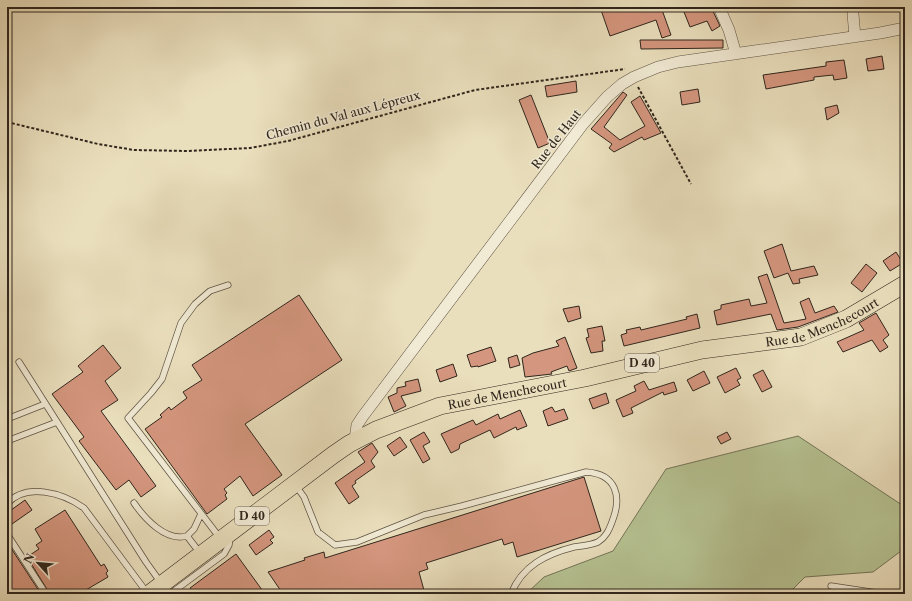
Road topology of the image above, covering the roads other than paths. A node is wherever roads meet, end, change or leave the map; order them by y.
1 (719, 7) edge
2 (853, 10) edge
3 (905, 28) edge
4 (855, 36) junction
5 (736, 54) junction
6 (905, 284) edge
7 (228, 285) dead end
8 (19, 362) dead end
9 (45, 404) junction
10 (371, 406) junction
11 (7, 419) edge
12 (57, 422) junction
13 (373, 431) junction
14 (355, 440) junction
15 (7, 441) edge
16 (295, 484) junction
17 (134, 503) dead end
18 (7, 504) edge
19 (201, 514) junction
20 (7, 534) edge
21 (187, 536) junction
22 (226, 536) junction
23 (202, 554) junction
24 (831, 586) dead end
25 (167, 591) edge
26 (905, 592) edge
27 (46, 594) edge
28 (148, 594) edge
29 (511, 594) edge
30 (884, 594) edge
31 (902, 594) edge

1 - 5 street
2 - 4 street
3 - 4 street, Rue de Haut
4 - 5 street, Rue de Haut
5 - 10 street, Rue de Haut
6 - 13 main road, Rue de Menchecourt / D 40
7 - 19 lane
8 - 9 lane
9 - 11 lane
9 - 12 lane
10 - 13 street
10 - 14 street, Rue de Haut
12 - 15 lane
12 - 25 lane
13 - 14 main road, Rue de Menchecourt / D 40
14 - 16 main road, Rue de Menchecourt / D 40
16 - 22 main road, Rue de Menchecourt / D 40
16 - 29 lane
17 - 21 lane
18 - 28 lane
19 - 21 lane
19 - 22 lane
20 - 27 lane
21 - 23 lane
22 - 23 main road, Rue de Menchecourt / D 40
22 - 25 lane
23 - 25 main road, Rue de Menchecourt / D 40
24 - 30 lane
25 - 28 main road, Rue de Menchecourt / D 40
26 - 31 lane

